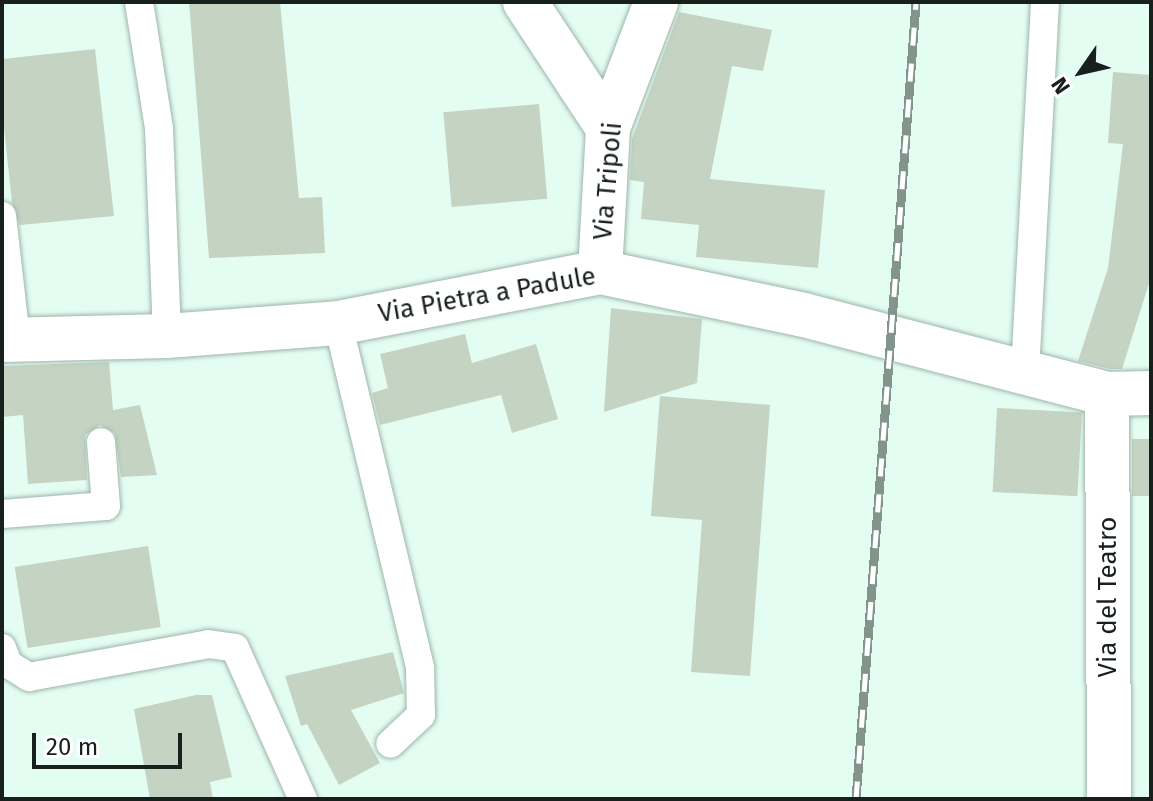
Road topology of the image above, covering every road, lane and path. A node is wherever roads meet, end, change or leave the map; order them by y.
1 (139, 2) edge
2 (525, 2) edge
3 (656, 2) edge
4 (1045, 2) edge
5 (608, 128) junction
6 (2, 216) edge
7 (600, 272) junction
8 (338, 323) junction
9 (167, 336) junction
10 (9, 339) edge
11 (1025, 372) junction
12 (1151, 393) edge
13 (1107, 394) junction
14 (101, 442) dead end
15 (2, 514) edge
16 (2, 648) edge
17 (390, 744) dead end
18 (303, 799) edge
19 (1109, 799) edge

1 - 9 lane
2 - 5 street
3 - 5 street, Via Tripoli
4 - 11 lane
5 - 7 street, Via Tripoli
6 - 10 lane
7 - 8 street, Via Pietra a Padule
7 - 11 street, Via Pietra a Padule
8 - 9 street, Via Pietra a Padule
8 - 17 lane
9 - 10 street, Via Pietra a Padule
11 - 13 street, Via Pietra a Padule
12 - 13 street, Via Pietra a Padule
13 - 19 street, Via del Teatro
14 - 15 lane
16 - 18 lane

